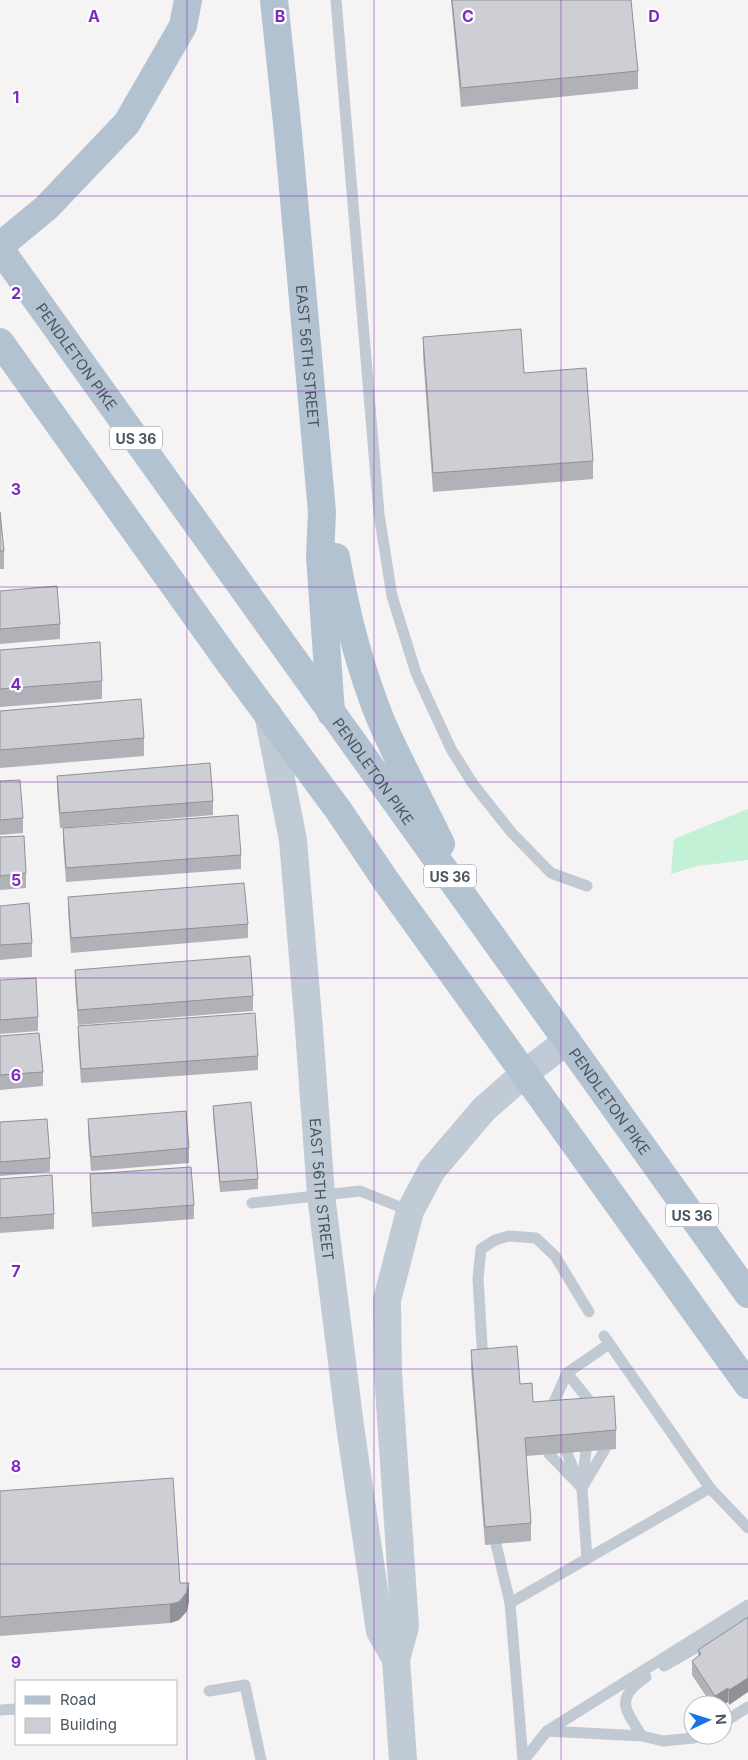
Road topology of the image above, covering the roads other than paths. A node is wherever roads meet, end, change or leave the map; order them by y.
1 (188, 0) edge
2 (274, 0) edge
3 (336, 0) edge
4 (0, 247) edge
5 (0, 342) edge
6 (322, 512) junction
7 (331, 713) junction
8 (268, 714) junction
9 (587, 886) dead end
10 (473, 908) junction
11 (567, 1041) junction
12 (524, 1074) junction
13 (322, 1195) junction
14 (252, 1203) dead end
15 (410, 1211) junction
16 (748, 1294) edge
17 (589, 1312) dead end
18 (483, 1366) edge
19 (566, 1373) junction
20 (748, 1385) edge
21 (580, 1407) edge
22 (564, 1409) edge
23 (601, 1415) edge
24 (546, 1419) edge
25 (605, 1450) edge
26 (586, 1451) edge
27 (567, 1453) edge
28 (548, 1454) edge
29 (582, 1488) junction
30 (710, 1488) junction
31 (748, 1528) edge
32 (496, 1544) edge
33 (587, 1559) junction
34 (510, 1604) junction
35 (748, 1605) edge
36 (748, 1613) edge
37 (396, 1659) junction
38 (209, 1691) dead end
39 (748, 1707) edge
40 (15, 1709) edge
41 (0, 1710) edge
42 (733, 1717) edge
43 (547, 1732) junction
44 (642, 1736) junction
45 (683, 1739) edge
46 (261, 1760) edge
47 (403, 1760) edge
48 (523, 1760) edge

1 - 4 main road
2 - 6 main road, EAST 56TH STREET
3 - 9 lane
4 - 7 main road, PENDLETON PIKE / US 36
5 - 8 main road
6 - 7 main road, EAST 56TH STREET
6 - 10 main road
7 - 10 main road, PENDLETON PIKE / US 36
8 - 12 main road
8 - 13 main road, EAST 56TH STREET
10 - 11 main road, PENDLETON PIKE / US 36
11 - 12 main road, EAST 56TH STREET
11 - 16 main road, PENDLETON PIKE / US 36
12 - 15 main road, EAST 56TH STREET
12 - 20 main road
13 - 14 lane
13 - 15 lane
13 - 37 main road, EAST 56TH STREET
15 - 37 main road, EAST 56TH STREET
17 - 18 lane
19 - 21 lane
19 - 22 lane
19 - 23 lane
19 - 24 lane
19 - 30 lane
25 - 29 lane
26 - 29 lane
27 - 29 lane
28 - 29 lane
29 - 33 lane
30 - 31 lane
30 - 33 lane
32 - 34 lane
33 - 34 lane
34 - 48 lane
35 - 43 lane
36 - 44 lane
37 - 47 main road, EAST 56TH STREET
38 - 46 lane
39 - 42 lane
40 - 41 lane
43 - 44 lane
43 - 48 lane
44 - 45 lane

